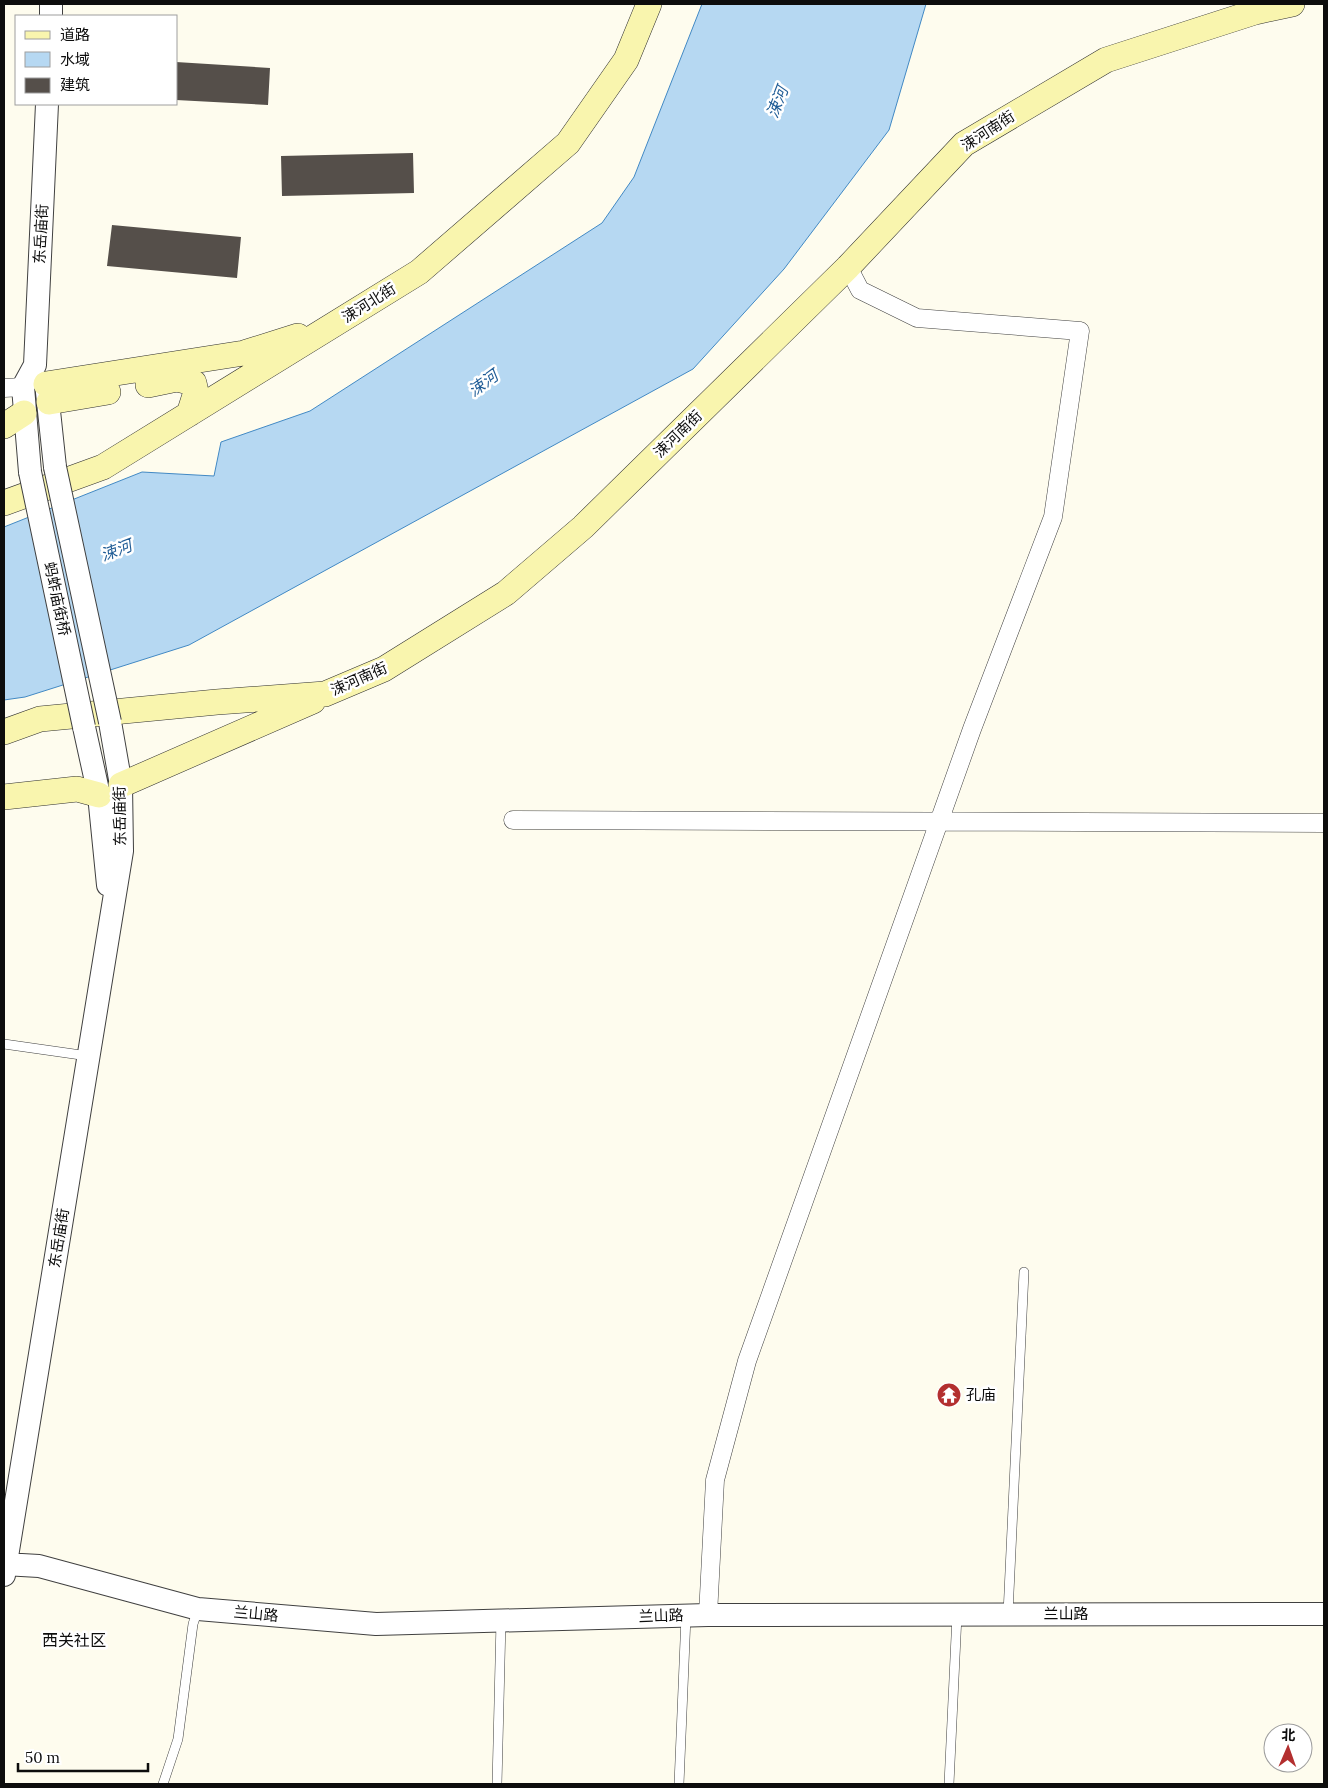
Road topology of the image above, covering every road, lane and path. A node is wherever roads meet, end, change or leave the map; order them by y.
1 (649, 4) edge
2 (1292, 4) edge
3 (47, 105) edge
4 (848, 267) junction
5 (333, 324) junction
6 (23, 397) edge
7 (189, 414) junction
8 (30, 472) joint
9 (4, 503) edge
10 (384, 670) junction
11 (217, 702) junction
12 (84, 727) joint
13 (4, 732) edge
14 (107, 781) junction
15 (4, 787) edge
16 (4, 797) edge
17 (513, 820) dead end
18 (939, 822) junction
19 (1324, 823) edge
20 (4, 1044) edge
21 (88, 1056) junction
22 (1024, 1272) dead end
23 (5, 1568) edge
24 (198, 1609) junction
25 (1008, 1614) junction
26 (1324, 1614) edge
27 (686, 1615) junction
28 (708, 1615) junction
29 (957, 1615) junction
30 (501, 1621) junction
31 (163, 1784) edge
32 (497, 1784) edge
33 (679, 1784) edge
34 (949, 1784) edge

1 - 5 main road, 涑河北街
2 - 4 main road, 涑河南街
3 - 6 street, 东岳庙街
4 - 10 main road, 涑河南街
4 - 18 street
5 - 6 main road
5 - 7 main road, 涑河北街
6 - 7 main road
6 - 8 street, 东岳庙街
6 - 14 street, 东岳庙街, bridge
7 - 9 main road, 涑河北街
8 - 12 street, 蚂蚱庙街桥, bridge
10 - 11 main road, 涑河南街
10 - 14 main road
11 - 13 main road, 涑河南街
11 - 14 main road
12 - 14 street, 东岳庙街
14 - 15 main road
14 - 16 main road
14 - 21 street, 东岳庙街
17 - 18 street
18 - 19 street
18 - 28 street
20 - 21 lane
21 - 23 street, 东岳庙街
22 - 25 lane
23 - 24 street, 兰山路
24 - 30 street, 兰山路
24 - 31 lane
25 - 26 street, 兰山路
25 - 29 street, 兰山路
27 - 28 street, 兰山路
27 - 30 street, 兰山路
27 - 33 lane
28 - 29 street, 兰山路
29 - 34 lane
30 - 32 lane

